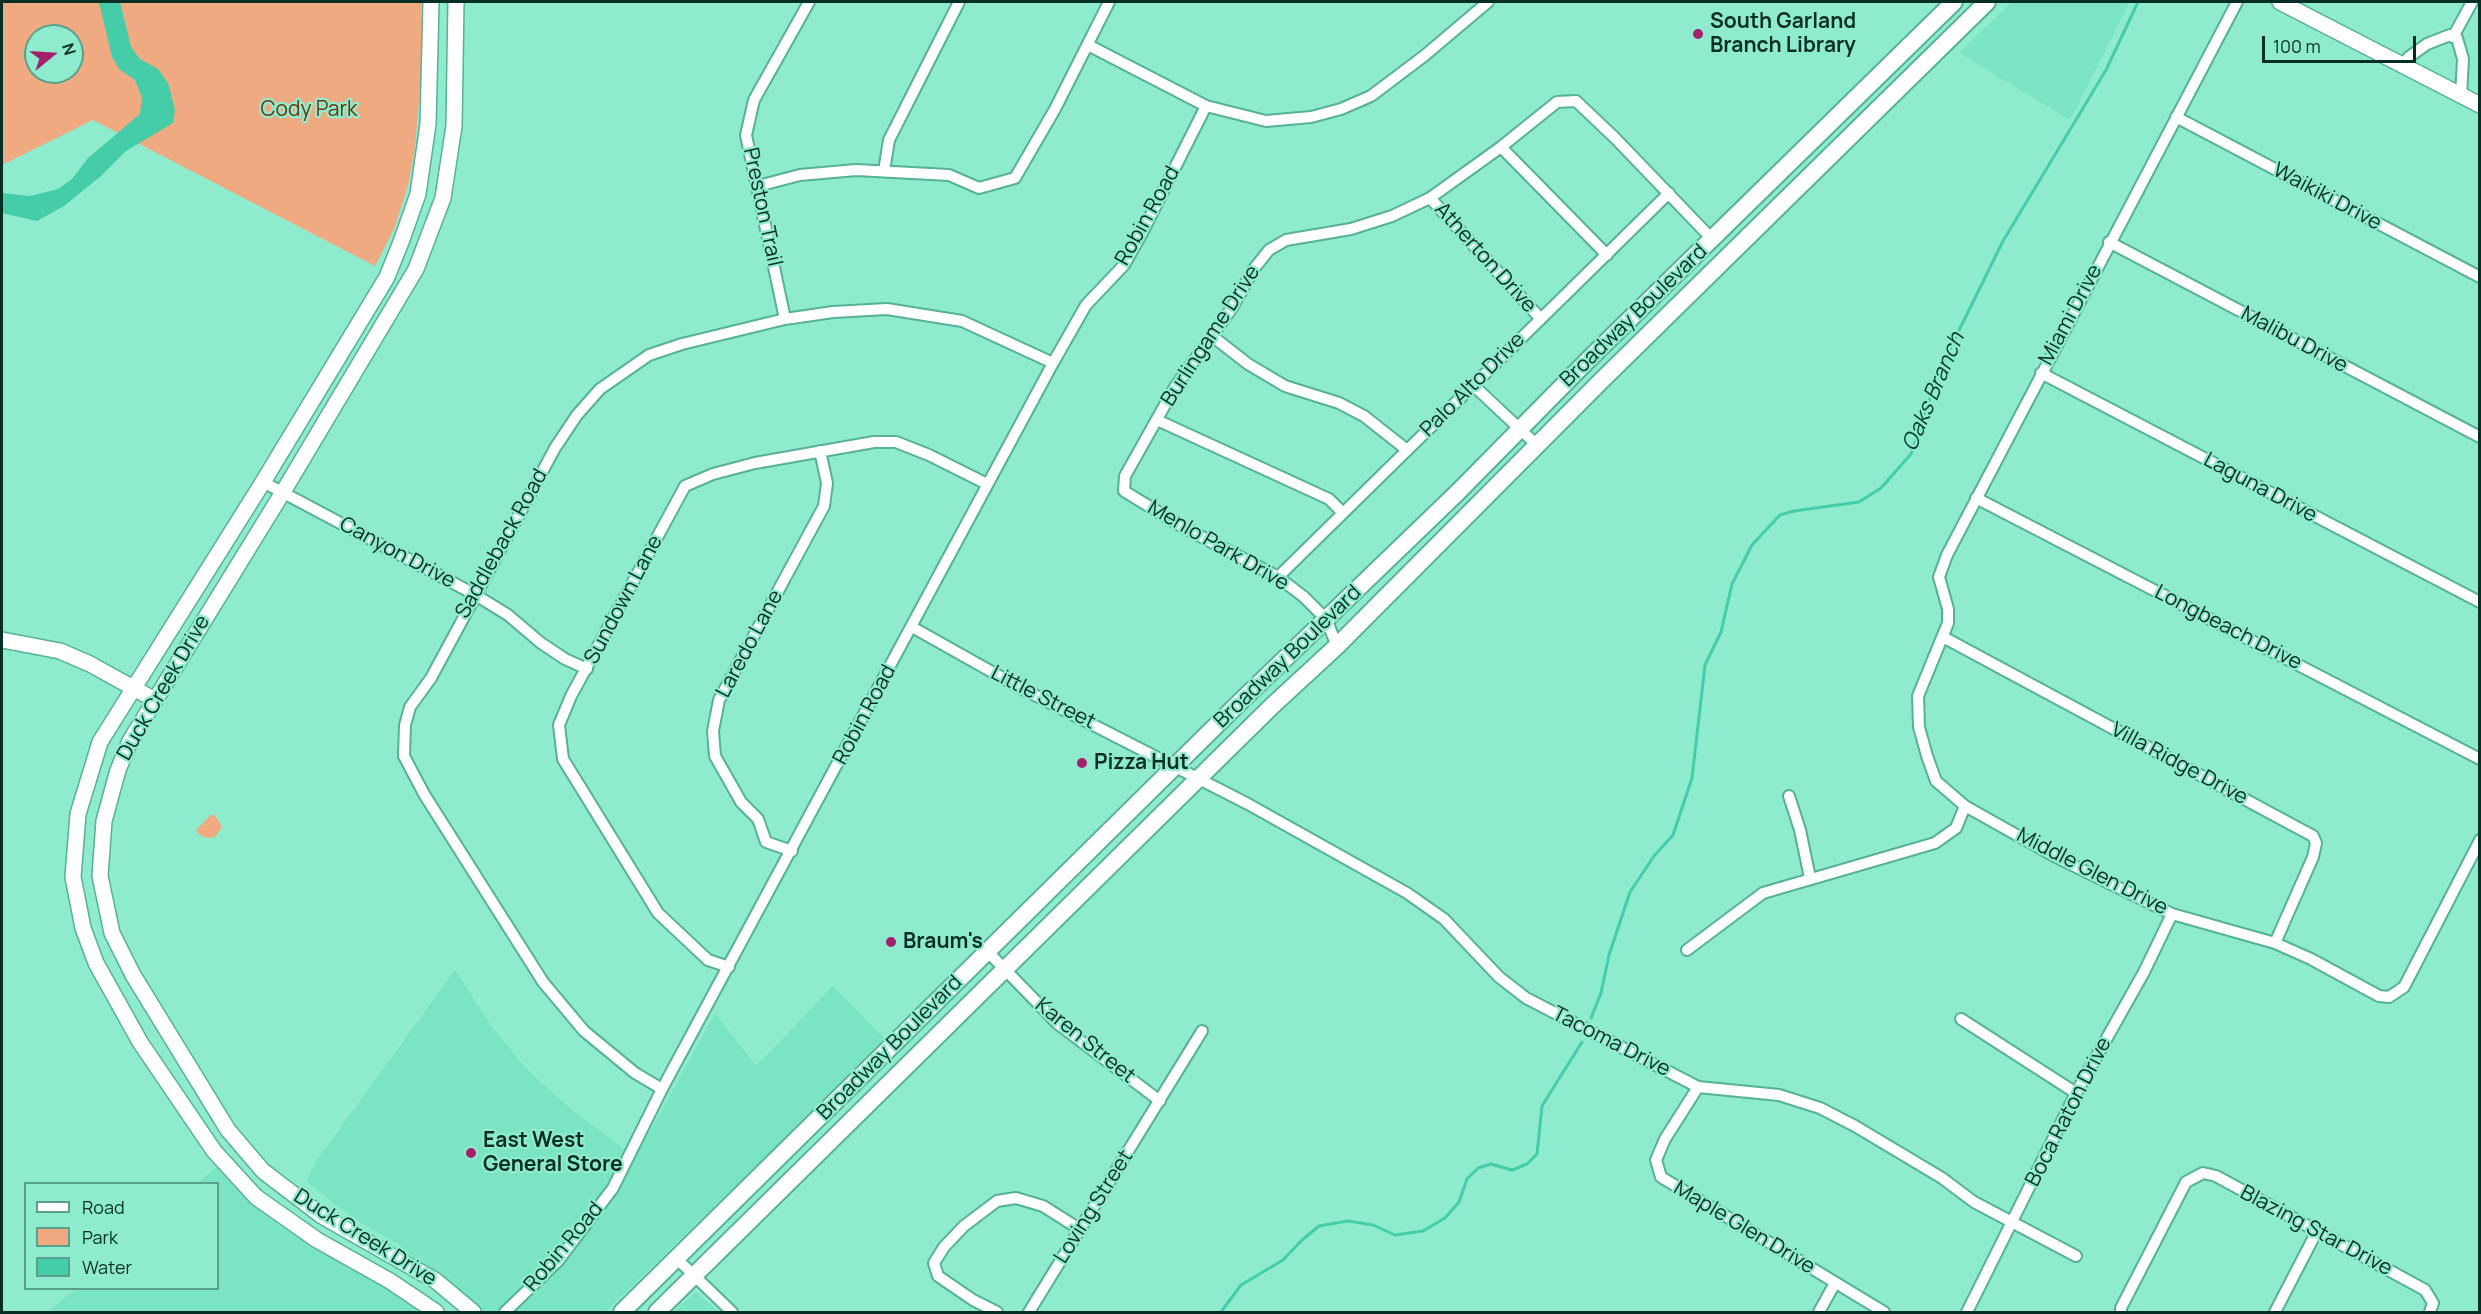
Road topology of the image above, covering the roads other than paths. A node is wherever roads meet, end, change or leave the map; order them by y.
1 (431, 2) edge
2 (456, 2) edge
3 (809, 2) edge
4 (959, 2) edge
5 (1109, 2) edge
6 (1488, 2) edge
7 (1954, 2) edge
8 (1987, 2) edge
9 (2237, 2) edge
10 (2280, 2) edge
11 (2472, 2) edge
12 (2453, 37) junction
13 (1088, 45) junction
14 (2402, 65) junction
15 (2461, 96) junction
16 (1206, 105) junction
17 (2480, 105) edge
18 (2176, 117) junction
19 (428, 124) junction
20 (454, 126) junction
21 (1501, 147) junction
22 (884, 171) junction
23 (758, 186) junction
24 (1669, 193) junction
25 (1430, 198) junction
26 (1712, 239) junction
27 (2109, 242) junction
28 (1607, 255) junction
29 (2480, 277) edge
30 (369, 306) junction
31 (389, 317) junction
32 (1540, 318) junction
33 (785, 319) junction
34 (1212, 336) junction
35 (1053, 363) junction
36 (2041, 373) junction
37 (1474, 386) junction
38 (1157, 420) junction
39 (1521, 429) junction
40 (2480, 437) edge
41 (1538, 446) junction
42 (1407, 450) junction
43 (820, 451) junction
44 (1125, 476) joint
45 (263, 482) junction
46 (987, 484) junction
47 (283, 492) junction
48 (1976, 498) junction
49 (1342, 512) junction
50 (1278, 577) junction
51 (474, 594) junction
52 (2480, 602) edge
53 (1326, 619) junction
54 (912, 627) junction
55 (1943, 637) junction
56 (2, 640) edge
57 (1337, 646) junction
58 (587, 669) junction
59 (134, 687) junction
60 (155, 699) junction
61 (2480, 759) edge
62 (1176, 766) junction
63 (1199, 778) junction
64 (1789, 796) dead end
65 (1965, 806) junction
66 (2480, 840) edge
67 (792, 851) junction
68 (100, 876) junction
69 (73, 877) junction
70 (1810, 878) junction
71 (2172, 914) junction
72 (2275, 943) junction
73 (1687, 950) dead end
74 (988, 952) junction
75 (729, 967) junction
76 (1005, 969) junction
77 (1961, 1019) dead end
78 (1202, 1031) dead end
79 (1698, 1087) junction
80 (662, 1089) junction
81 (2076, 1093) junction
82 (1160, 1101) junction
83 (786, 1151) junction
84 (802, 1169) junction
85 (2013, 1224) junction
86 (1081, 1230) junction
87 (2317, 1231) junction
88 (2076, 1256) dead end
89 (677, 1259) junction
90 (694, 1275) junction
91 (1835, 1283) junction
92 (436, 1312) edge
93 (473, 1312) edge
94 (505, 1312) edge
95 (622, 1312) edge
96 (657, 1312) edge
97 (732, 1312) edge
98 (997, 1312) edge
99 (1029, 1312) edge
100 (1819, 1312) edge
101 (1884, 1312) edge
102 (1967, 1312) edge
103 (2121, 1312) edge
104 (2275, 1312) edge
105 (2430, 1312) edge

1 - 19 main road, Duck Creek Drive
2 - 20 main road, Duck Creek Drive
3 - 23 street, Preston Trail
4 - 22 street
5 - 13 street
6 - 16 street
7 - 26 main road, Broadway Boulevard
8 - 41 main road, Broadway Boulevard
9 - 18 street, Miami Drive
10 - 14 main road
11 - 12 street
12 - 14 street
12 - 15 street
13 - 16 street
13 - 22 street
14 - 15 main road
15 - 17 main road
16 - 35 street, Robin Road
18 - 27 street, Miami Drive
18 - 29 street, Waikiki Drive
19 - 20 main road
19 - 30 main road, Duck Creek Drive
20 - 31 main road, Duck Creek Drive
21 - 24 street, Burlingame Drive
21 - 25 street, Burlingame Drive
21 - 28 street
22 - 23 street
23 - 33 street, Preston Trail
24 - 26 street
24 - 28 street, Palo Alto Drive
25 - 32 street, Atherton Drive
25 - 34 street, Burlingame Drive
26 - 39 main road, Broadway Boulevard
27 - 36 street, Miami Drive
27 - 40 street, Malibu Drive
28 - 32 street, Palo Alto Drive
30 - 31 main road
30 - 45 main road, Duck Creek Drive
31 - 47 main road, Duck Creek Drive
32 - 37 street, Palo Alto Drive
33 - 35 street, Saddleback Road
33 - 51 street, Saddleback Road
34 - 38 street, Burlingame Drive
34 - 42 street
35 - 46 street, Robin Road
36 - 48 street, Miami Drive
36 - 52 street, Laguna Drive
37 - 39 street
37 - 42 street, Palo Alto Drive
38 - 44 street, Burlingame Drive
38 - 49 street
39 - 41 street
39 - 53 main road, Broadway Boulevard
41 - 57 main road, Broadway Boulevard
42 - 49 street, Palo Alto Drive
43 - 46 street, Sundown Lane
43 - 58 street, Sundown Lane
43 - 67 street, Laredo Lane
44 - 50 street, Menlo Park Drive
45 - 47 street, Canyon Drive
45 - 59 main road, Duck Creek Drive
46 - 54 street, Robin Road
47 - 51 street, Canyon Drive
47 - 60 main road, Duck Creek Drive
48 - 55 street, Miami Drive
48 - 61 street, Longbeach Drive
49 - 50 street, Palo Alto Drive
50 - 53 street, Menlo Park Drive
51 - 58 street, Canyon Drive
51 - 80 street, Saddleback Road
53 - 57 street, Menlo Park Drive
53 - 62 main road, Broadway Boulevard
54 - 62 street, Little Street
54 - 67 street, Robin Road
55 - 65 street, Middle Glen Drive
55 - 72 street, Villa Ridge Drive
56 - 59 main road
57 - 63 main road, Broadway Boulevard
58 - 75 street, Sundown Lane
59 - 60 main road
59 - 69 main road, Duck Creek Drive
60 - 68 main road, Duck Creek Drive
62 - 63 street, Tacoma Drive
62 - 74 main road, Broadway Boulevard
63 - 76 main road, Broadway Boulevard
63 - 79 street, Tacoma Drive
64 - 70 street
65 - 70 street
65 - 71 street, Middle Glen Drive
66 - 72 street, Middle Glen Drive
67 - 75 street, Robin Road
68 - 69 main road
68 - 93 main road, Duck Creek Drive
69 - 92 main road, Duck Creek Drive
70 - 73 street
71 - 72 street, Middle Glen Drive
71 - 81 street, Boca Raton Drive
74 - 76 street, Karen Street
74 - 83 main road, Broadway Boulevard
75 - 80 street, Robin Road
76 - 82 street, Karen Street
76 - 84 main road, Broadway Boulevard
77 - 81 street
78 - 82 street, Loving Street
79 - 85 street, Tacoma Drive
79 - 91 street, Maple Glen Drive
80 - 94 street, Robin Road
81 - 85 street, Boca Raton Drive
82 - 86 street, Loving Street
83 - 84 main road
83 - 89 main road, Broadway Boulevard
84 - 90 main road, Broadway Boulevard
85 - 88 street, Tacoma Drive
85 - 102 street, Boca Raton Drive
86 - 98 street
86 - 99 street, Loving Street
87 - 103 street, Blazing Star Drive
87 - 104 street
87 - 105 street, Blazing Star Drive
89 - 90 street
89 - 95 main road, Broadway Boulevard
90 - 96 main road, Broadway Boulevard
90 - 97 street
91 - 100 street
91 - 101 street, Maple Glen Drive

